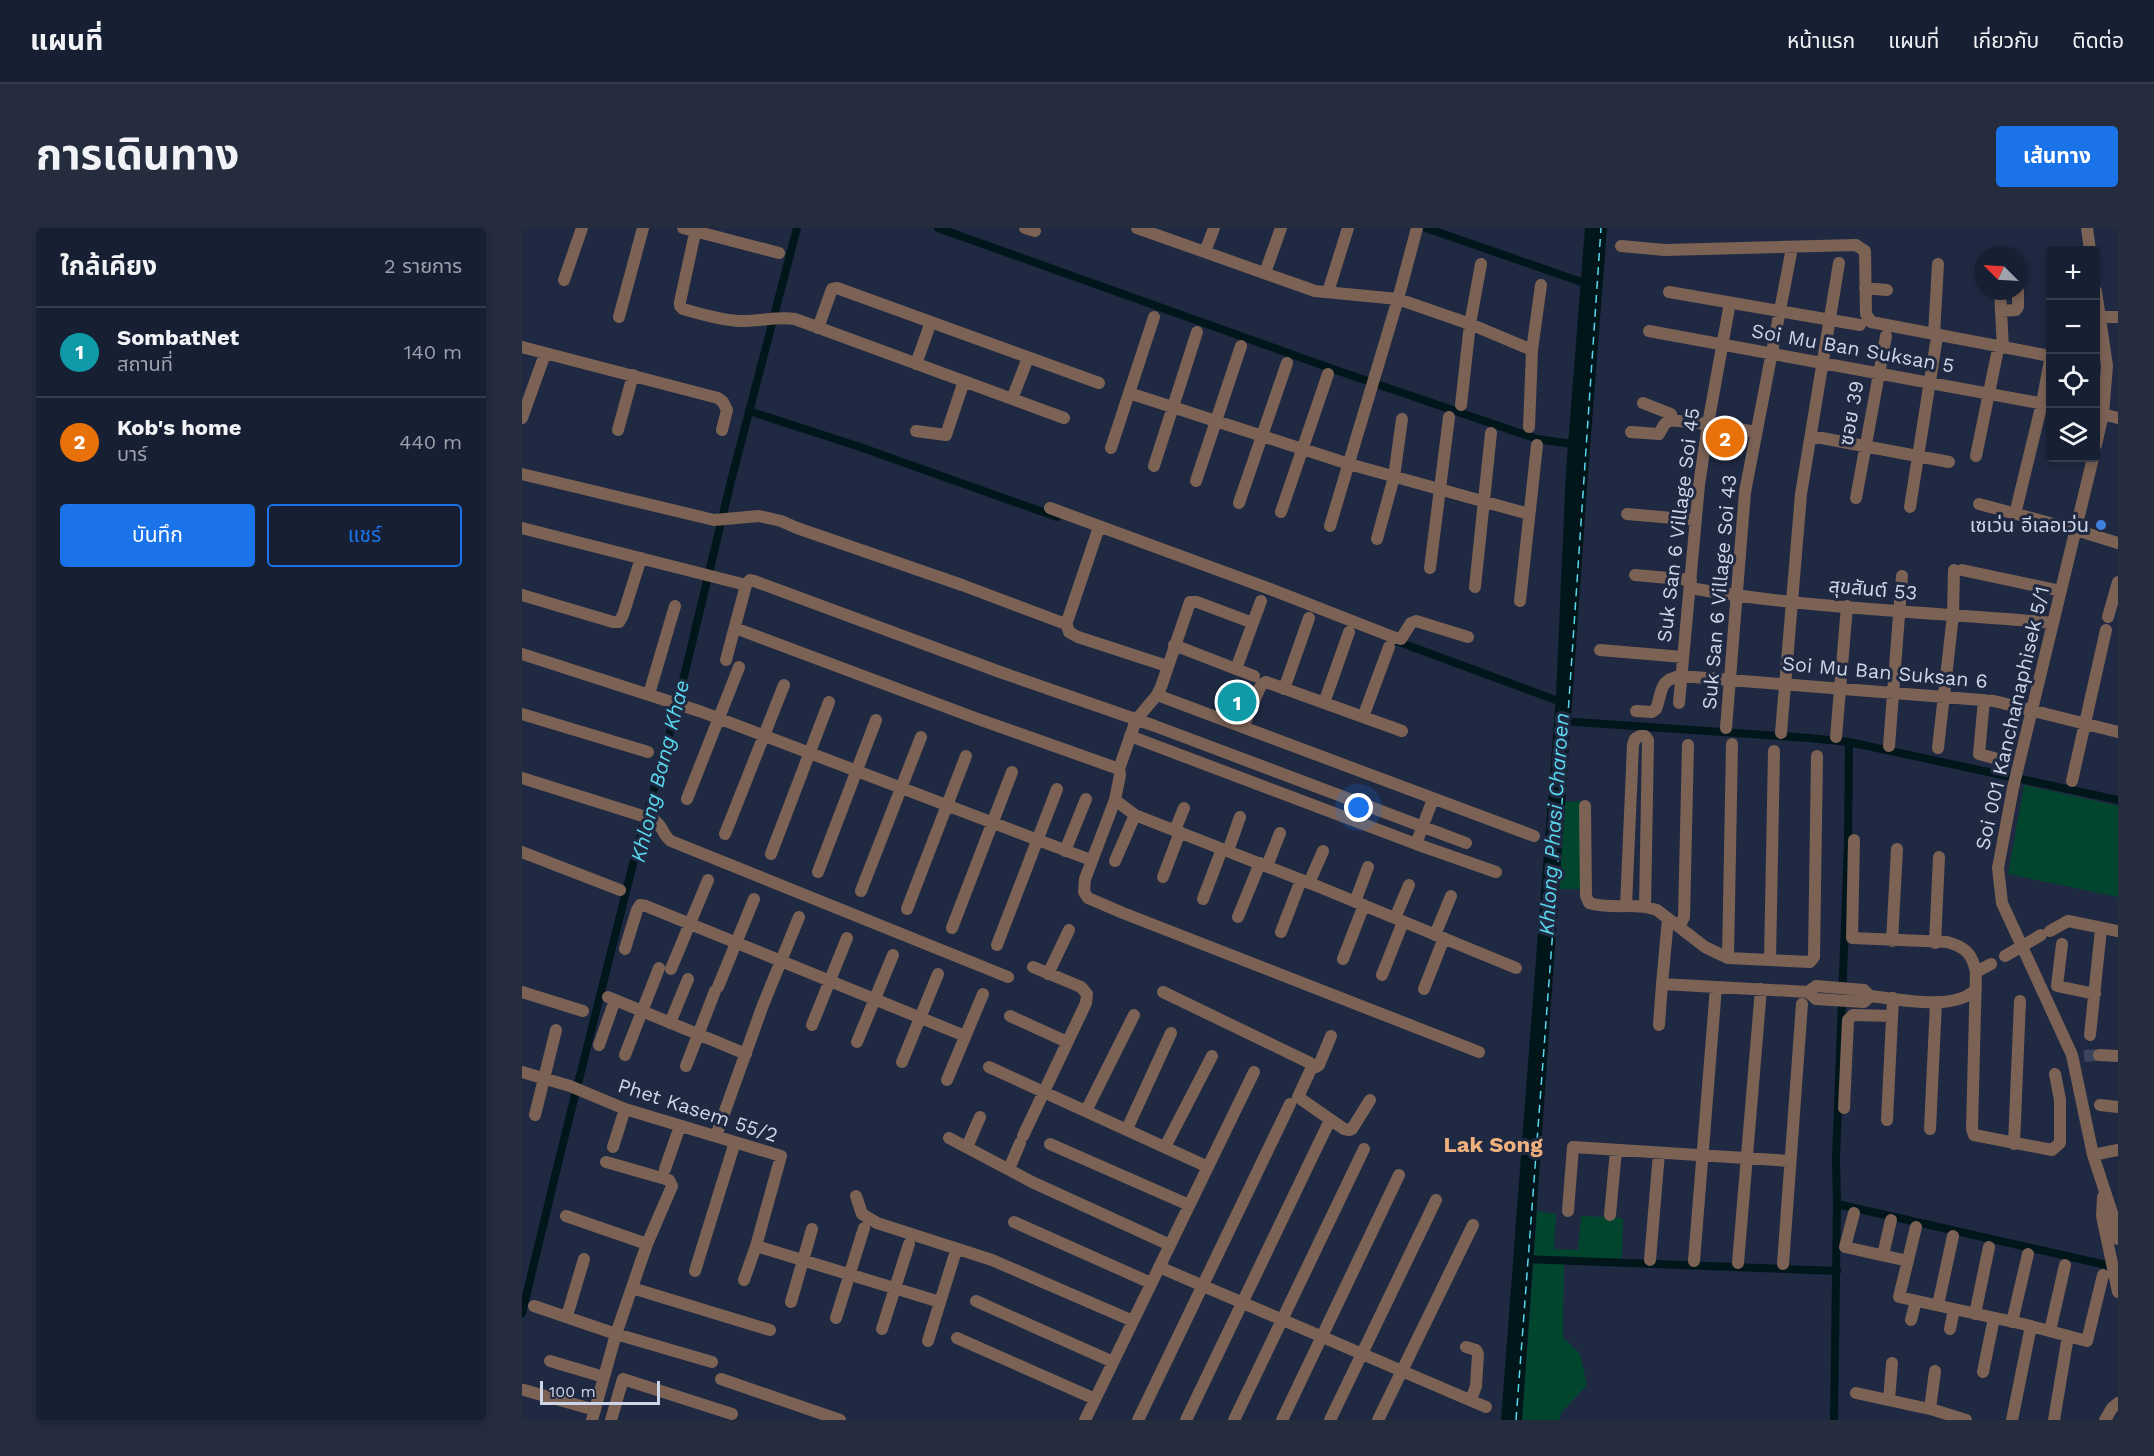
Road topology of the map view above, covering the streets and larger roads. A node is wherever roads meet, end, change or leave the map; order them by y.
1 (582, 228) edge
2 (643, 228) edge
3 (683, 228) edge
4 (1214, 228) edge
5 (1281, 228) edge
6 (1348, 228) edge
7 (2087, 228) edge
8 (1144, 229) edge
9 (1416, 230) edge
10 (695, 233) junction
11 (1621, 246) dead end
12 (2089, 246) edge
13 (1205, 252) junction
14 (779, 253) dead end
15 (1791, 253) dead end
16 (1839, 263) dead end
17 (1481, 264) dead end
18 (1938, 264) dead end
19 (1265, 273) junction
20 (564, 280) dead end
21 (1541, 285) dead end
22 (1865, 288) junction
23 (1887, 290) dead end
24 (1328, 292) junction
25 (1668, 292) dead end
26 (1398, 300) junction
27 (2000, 300) edge
28 (2018, 300) edge
29 (1729, 308) dead end
30 (1780, 310) junction
31 (2001, 311) junction
32 (2100, 316) edge
33 (619, 317) dead end
34 (1154, 317) dead end
35 (2118, 317) edge
36 (1830, 320) junction
37 (931, 322) junction
38 (1470, 324) junction
39 (1860, 325) dead end
40 (818, 328) junction
41 (1649, 331) dead end
42 (1197, 332) dead end
43 (1886, 336) dead end
44 (1935, 339) junction
45 (2100, 340) edge
46 (1723, 344) junction
47 (1241, 346) dead end
48 (522, 347) edge
49 (1532, 350) junction
50 (2000, 351) junction
51 (545, 354) junction
52 (1771, 354) junction
53 (2046, 357) edge
54 (1028, 358) junction
55 (1287, 363) dead end
56 (916, 364) junction
57 (1823, 364) junction
58 (2101, 365) edge
59 (1878, 373) junction
60 (1328, 374) dead end
61 (633, 375) junction
62 (963, 381) junction
63 (1932, 382) junction
64 (1099, 383) dead end
65 (1990, 392) junction
66 (1129, 393) junction
67 (1012, 399) junction
68 (1643, 404) dead end
69 (2046, 404) edge
70 (1461, 405) dead end
71 (1173, 408) junction
72 (2099, 408) edge
73 (2100, 414) edge
74 (1449, 417) dead end
75 (522, 418) edge
76 (1064, 418) dead end
77 (1402, 418) dead end
78 (2118, 418) edge
79 (1672, 420) junction
80 (1216, 422) junction
81 (1708, 424) junction
82 (1529, 427) dead end
83 (618, 430) dead end
84 (722, 430) dead end
85 (916, 430) dead end
86 (1631, 432) dead end
87 (1756, 432) junction
88 (1491, 433) dead end
89 (1810, 436) junction
90 (1262, 437) junction
91 (1538, 445) dead end
92 (1865, 446) junction
93 (1111, 448) dead end
94 (1302, 450) junction
95 (1976, 456) dead end
96 (1919, 457) junction
97 (1949, 462) dead end
98 (2091, 462) edge
99 (1349, 464) junction
100 (1154, 466) dead end
101 (522, 474) edge
102 (1394, 477) junction
103 (1196, 481) dead end
104 (1439, 489) junction
105 (1856, 498) dead end
106 (1483, 502) junction
107 (1239, 503) dead end
108 (1980, 504) dead end
109 (2017, 506) dead end
110 (1910, 507) dead end
111 (1050, 508) dead end
112 (1281, 512) dead end
113 (1529, 514) junction
114 (1627, 514) dead end
115 (1695, 520) junction
116 (1330, 526) dead end
117 (1099, 527) junction
118 (522, 528) edge
119 (2076, 530) junction
120 (1377, 538) dead end
121 (2118, 543) edge
122 (641, 558) junction
123 (1430, 568) dead end
124 (1635, 575) dead end
125 (1902, 576) dead end
126 (2118, 582) edge
127 (1690, 584) junction
128 (746, 585) junction
129 (1475, 587) dead end
130 (2061, 591) junction
131 (522, 595) edge
132 (1736, 596) junction
133 (1261, 601) dead end
134 (1520, 601) dead end
135 (1791, 601) junction
136 (675, 606) dead end
137 (1847, 606) junction
138 (1900, 611) junction
139 (1953, 615) junction
140 (1310, 618) dead end
141 (1066, 622) junction
142 (1253, 623) junction
143 (2052, 623) junction
144 (735, 628) junction
145 (1349, 632) dead end
146 (1468, 637) dead end
147 (1174, 645) junction
148 (1389, 647) dead end
149 (1600, 650) dead end
150 (522, 654) edge
151 (1683, 657) junction
152 (726, 660) dead end
153 (1167, 666) junction
154 (739, 667) dead end
155 (1236, 669) junction
156 (1254, 676) dead end
157 (1681, 676) junction
158 (1730, 680) junction
159 (1785, 684) junction
160 (784, 685) dead end
161 (1839, 688) junction
162 (1284, 689) junction
163 (1894, 692) junction
164 (649, 694) junction
165 (1157, 695) junction
166 (1944, 696) junction
167 (1984, 700) junction
168 (829, 702) dead end
169 (1324, 703) junction
170 (1679, 703) dead end
171 (2032, 710) junction
172 (1636, 711) dead end
173 (522, 714) edge
174 (1363, 717) junction
175 (719, 718) junction
176 (876, 720) dead end
177 (1136, 720) junction
178 (2085, 724) junction
179 (1243, 727) junction
180 (1726, 728) dead end
181 (1402, 731) dead end
182 (2118, 732) edge
183 (1781, 733) dead end
184 (764, 736) junction
185 (1130, 736) junction
186 (1836, 737) dead end
187 (921, 738) dead end
188 (1732, 744) dead end
189 (1688, 745) dead end
190 (1889, 746) dead end
191 (1938, 748) dead end
192 (1774, 751) dead end
193 (648, 753) dead end
194 (810, 753) junction
195 (966, 756) dead end
196 (1817, 756) dead end
197 (2005, 761) dead end
198 (1119, 769) junction
199 (856, 771) junction
200 (1012, 772) dead end
201 (522, 778) edge
202 (2072, 781) dead end
203 (902, 788) junction
204 (1057, 789) dead end
205 (687, 798) dead end
206 (1086, 799) dead end
207 (1433, 799) junction
208 (1115, 800) junction
209 (947, 806) junction
210 (1585, 806) dead end
211 (1184, 808) dead end
212 (1135, 815) junction
213 (1240, 817) dead end
214 (993, 823) junction
215 (1422, 827) junction
216 (1178, 831) junction
217 (1280, 833) dead end
218 (725, 834) dead end
219 (1534, 836) dead end
220 (1038, 840) junction
221 (1854, 840) dead end
222 (1466, 843) dead end
223 (1416, 844) junction
224 (1897, 849) dead end
225 (1225, 850) junction
226 (1065, 851) junction
227 (1323, 851) dead end
228 (522, 852) edge
229 (771, 854) dead end
230 (1939, 857) dead end
231 (1088, 860) dead end
232 (1115, 861) dead end
233 (1263, 865) junction
234 (1368, 867) dead end
235 (818, 872) dead end
236 (1496, 872) dead end
237 (1163, 877) dead end
238 (708, 880) dead end
239 (1305, 881) junction
240 (1409, 885) dead end
241 (620, 890) dead end
242 (861, 891) dead end
243 (1451, 896) dead end
244 (754, 899) dead end
245 (1203, 899) dead end
246 (1359, 903) junction
247 (1626, 906) junction
248 (1645, 907) junction
249 (907, 909) dead end
250 (799, 917) dead end
251 (1238, 917) dead end
252 (1668, 919) junction
253 (1399, 920) junction
254 (690, 924) junction
255 (1679, 927) junction
256 (952, 928) dead end
257 (2101, 928) junction
258 (1069, 930) dead end
259 (2118, 931) edge
260 (1281, 932) dead end
261 (1439, 937) junction
262 (847, 938) dead end
263 (1892, 941) junction
264 (736, 943) junction
265 (1935, 943) junction
266 (2062, 944) dead end
267 (997, 945) dead end
268 (2020, 946) junction
269 (626, 949) dead end
270 (893, 955) dead end
271 (2005, 957) dead end
272 (1728, 958) junction
273 (1343, 959) dead end
274 (1770, 960) junction
275 (782, 961) junction
276 (1991, 964) dead end
277 (1033, 967) dead end
278 (1516, 968) dead end
279 (1976, 972) junction
280 (1048, 974) junction
281 (938, 975) dead end
282 (1382, 975) dead end
283 (1008, 977) dead end
284 (688, 979) dead end
285 (830, 981) junction
286 (1662, 984) junction
287 (1716, 987) junction
288 (1424, 989) dead end
289 (1761, 989) junction
290 (1976, 989) junction
291 (522, 992) edge
292 (1163, 992) dead end
293 (983, 994) dead end
294 (2095, 994) junction
295 (1893, 998) junction
296 (875, 999) junction
297 (2020, 1001) dead end
298 (1936, 1002) junction
299 (1802, 1004) dead end
300 (583, 1011) dead end
301 (642, 1011) junction
302 (1134, 1015) dead end
303 (1010, 1016) dead end
304 (1892, 1016) junction
305 (920, 1017) junction
306 (670, 1023) junction
307 (812, 1025) dead end
308 (1659, 1025) dead end
309 (556, 1030) dead end
310 (1172, 1033) dead end
311 (698, 1034) junction
312 (2090, 1035) dead end
313 (965, 1036) junction
314 (1331, 1036) dead end
315 (857, 1042) dead end
316 (1067, 1042) junction
317 (599, 1045) dead end
318 (1479, 1052) dead end
319 (746, 1054) junction
320 (626, 1055) dead end
321 (2099, 1055) tunnel mouth
322 (1212, 1056) dead end
323 (2118, 1056) edge
324 (902, 1062) dead end
325 (1312, 1065) junction
326 (686, 1066) dead end
327 (989, 1067) dead end
328 (522, 1072) edge
329 (1254, 1072) dead end
330 (2055, 1074) dead end
331 (545, 1078) junction
332 (947, 1080) dead end
333 (1044, 1092) junction
334 (1370, 1100) dead end
335 (1290, 1104) dead end
336 (2100, 1105) dead end
337 (1844, 1107) dead end
338 (2118, 1107) edge
339 (625, 1109) junction
340 (1086, 1111) junction
341 (535, 1115) dead end
342 (980, 1117) dead end
343 (1887, 1119) dead end
344 (1330, 1120) junction
345 (680, 1125) junction
346 (1127, 1129) junction
347 (1930, 1130) dead end
348 (716, 1136) junction
349 (949, 1138) dead end
350 (735, 1142) junction
351 (1050, 1144) dead end
352 (2014, 1144) junction
353 (613, 1147) dead end
354 (967, 1147) junction
355 (1165, 1147) junction
356 (1364, 1149) dead end
357 (1616, 1150) junction
358 (2118, 1150) edge
359 (1659, 1153) junction
360 (1702, 1155) junction
361 (2093, 1155) junction
362 (1747, 1158) junction
363 (1790, 1161) junction
364 (606, 1162) dead end
365 (1208, 1167) junction
366 (665, 1169) dead end
367 (1008, 1169) junction
368 (1399, 1175) dead end
369 (856, 1196) dead end
370 (1436, 1200) dead end
371 (1189, 1205) junction
372 (1568, 1211) dead end
373 (1854, 1212) dead end
374 (1610, 1215) dead end
375 (566, 1216) dead end
376 (2108, 1216) junction
377 (1892, 1220) dead end
378 (1014, 1222) dead end
379 (1473, 1225) dead end
380 (1916, 1227) dead end
381 (864, 1228) dead end
382 (812, 1229) dead end
383 (1953, 1236) dead end
384 (2118, 1239) edge
385 (647, 1244) junction
386 (909, 1244) dead end
387 (1170, 1245) junction
388 (756, 1246) junction
389 (1989, 1247) dead end
390 (2028, 1254) dead end
391 (1883, 1255) junction
392 (954, 1257) dead end
393 (584, 1259) dead end
394 (1650, 1260) dead end
395 (803, 1261) junction
396 (1694, 1261) dead end
397 (1908, 1261) junction
398 (1738, 1263) dead end
399 (1783, 1264) dead end
400 (2066, 1265) dead end
401 (1159, 1267) junction
402 (695, 1271) dead end
403 (849, 1275) junction
404 (2103, 1275) dead end
405 (744, 1280) dead end
406 (1151, 1283) junction
407 (1202, 1285) junction
408 (632, 1288) junction
409 (895, 1288) junction
410 (2118, 1292) edge
411 (976, 1301) dead end
412 (1917, 1301) junction
413 (791, 1302) dead end
414 (940, 1302) junction
415 (1242, 1302) junction
416 (1938, 1305) junction
417 (534, 1306) dead end
418 (1954, 1309) junction
419 (1975, 1314) junction
420 (567, 1316) junction
421 (836, 1318) dead end
422 (1994, 1318) junction
423 (1282, 1319) junction
424 (1911, 1320) dead end
425 (1133, 1321) junction
426 (2012, 1322) junction
427 (2031, 1326) junction
428 (882, 1329) dead end
429 (1950, 1329) dead end
430 (770, 1330) dead end
431 (2050, 1331) junction
432 (616, 1334) junction
433 (2068, 1336) junction
434 (1323, 1337) junction
435 (957, 1338) dead end
436 (928, 1341) dead end
437 (1466, 1347) dead end
438 (1362, 1353) junction
439 (550, 1361) dead end
440 (712, 1362) dead end
441 (1113, 1362) junction
442 (1893, 1363) dead end
443 (1402, 1371) junction
444 (1935, 1371) dead end
445 (1983, 1372) dead end
446 (604, 1377) junction
447 (721, 1379) dead end
448 (524, 1390) dead end
449 (1856, 1393) dead end
450 (1095, 1400) junction
451 (1471, 1400) junction
452 (1889, 1400) junction
453 (2118, 1403) edge
454 (1486, 1407) dead end
455 (1930, 1409) junction
456 (732, 1414) dead end
457 (596, 1417) edge
458 (1952, 1418) edge
459 (611, 1420) edge
460 (840, 1420) edge
461 (1085, 1420) edge
462 (1138, 1420) edge
463 (1186, 1420) edge
464 (1234, 1420) edge
465 (1282, 1420) edge
466 (1330, 1420) edge
467 (1378, 1420) edge
468 (1966, 1420) edge
469 (2012, 1420) edge
470 (2054, 1420) edge
471 (2105, 1420) edge

1 - 20 street
2 - 33 street
3 - 10 street
4 - 13 street
5 - 19 street
6 - 24 street
7 - 12 street
8 - 13 street
9 - 26 street
10 - 14 street
10 - 40 street
11 - 22 street
13 - 19 street
15 - 30 street, Suk San 6 Village Soi 43
16 - 36 street
17 - 38 street
18 - 44 street
19 - 24 street
21 - 49 street
22 - 23 street
22 - 44 street
24 - 26 street
25 - 30 street
26 - 38 street
26 - 99 street
27 - 31 street
28 - 31 street
29 - 46 street, Suk San 6 Village Soi 45
30 - 36 street
30 - 52 street, Suk San 6 Village Soi 43
31 - 50 street
32 - 35 street
34 - 66 street
36 - 39 street
36 - 57 street
37 - 40 street
37 - 54 street
37 - 56 street
38 - 49 street
38 - 70 street
40 - 56 street
41 - 46 street, Soi Mu Ban Suksan 5
42 - 71 street
43 - 59 street, ซอย 39
44 - 50 street
44 - 63 street
45 - 58 street
46 - 52 street, Soi Mu Ban Suksan 5
46 - 81 street, Suk San 6 Village Soi 45
47 - 80 street
48 - 51 street
49 - 82 street
50 - 53 street
50 - 65 street
51 - 61 street
51 - 75 street
52 - 57 street, Soi Mu Ban Suksan 5
52 - 87 street, Suk San 6 Village Soi 43
54 - 64 street
54 - 67 street
55 - 90 street
56 - 62 street
57 - 59 street, Soi Mu Ban Suksan 5
57 - 89 street
58 - 72 street
59 - 63 street, Soi Mu Ban Suksan 5
59 - 92 street, ซอย 39
60 - 94 street
61 - 83 street
61 - 84 street
62 - 67 street
62 - 85 street
63 - 65 street, Soi Mu Ban Suksan 5
63 - 96 street
65 - 69 street, Soi Mu Ban Suksan 5
65 - 95 street
66 - 71 street
66 - 93 street
67 - 76 street
68 - 79 street
69 - 109 street
71 - 80 street
71 - 100 street
73 - 78 street
74 - 104 street
77 - 102 street
79 - 81 street
79 - 86 street
80 - 90 street
80 - 103 street
81 - 87 street
81 - 115 street, Suk San 6 Village Soi 45
87 - 132 street, Suk San 6 Village Soi 43
88 - 106 street
89 - 92 street
89 - 135 street
90 - 94 street
90 - 107 street
91 - 113 street
92 - 96 street
92 - 105 street, ซอย 39
94 - 99 street
94 - 112 street
96 - 97 street
96 - 110 street
98 - 119 street, Soi 001 Kanchanaphisek 5/1
99 - 102 street
99 - 116 street
101 - 141 street
102 - 104 street
102 - 120 street
104 - 106 street
104 - 123 street
106 - 113 street
106 - 129 street
108 - 119 street
111 - 117 street
113 - 134 street
114 - 115 street
115 - 127 street, Suk San 6 Village Soi 45
117 - 141 street
117 - 146 street
118 - 122 street
119 - 121 street
119 - 130 street, Soi 001 Kanchanaphisek 5/1
122 - 128 street
122 - 131 street
124 - 127 street, สุขสันต์ 53
125 - 138 street
126 - 178 street
127 - 132 street, สุขสันต์ 53
127 - 151 street, Suk San 6 Village Soi 45
128 - 144 street
128 - 177 street
130 - 139 street
130 - 143 street, Soi 001 Kanchanaphisek 5/1
132 - 135 street, สุขสันต์ 53
132 - 158 street, Suk San 6 Village Soi 43
133 - 142 street
135 - 137 street, สุขสันต์ 53
135 - 159 street
136 - 164 street
137 - 138 street, สุขสันต์ 53
137 - 161 street
138 - 139 street, สุขสันต์ 53
138 - 163 street
139 - 143 street, สุขสันต์ 53
139 - 166 street
140 - 162 street
141 - 153 street
142 - 147 street
142 - 155 street
143 - 171 street, Soi 001 Kanchanaphisek 5/1
144 - 152 street
144 - 198 street
145 - 169 street
147 - 153 street
147 - 155 street
148 - 174 street
149 - 151 street
150 - 164 street
151 - 157 street, Suk San 6 Village Soi 45
153 - 165 street
154 - 175 street
155 - 156 street
157 - 158 street, Soi Mu Ban Suksan 6
157 - 170 street, Suk San 6 Village Soi 45
157 - 172 street
158 - 159 street, Soi Mu Ban Suksan 6
158 - 180 street, Suk San 6 Village Soi 43
159 - 161 street, Soi Mu Ban Suksan 6
159 - 183 street
160 - 184 street
161 - 163 street, Soi Mu Ban Suksan 6
161 - 186 street
162 - 169 street
162 - 179 street
163 - 166 street, Soi Mu Ban Suksan 6
163 - 190 street
164 - 175 street
165 - 177 street
165 - 179 street
166 - 167 street, Soi Mu Ban Suksan 6
166 - 191 street
167 - 171 street, Soi Mu Ban Suksan 6
167 - 197 street
168 - 194 street
169 - 174 street
171 - 178 street, Soi Mu Ban Suksan 6
171 - 268 street, Soi 001 Kanchanaphisek 5/1
173 - 193 street
174 - 181 street
175 - 184 street
175 - 205 street
176 - 199 street
177 - 185 street
177 - 215 street
178 - 182 street, Soi Mu Ban Suksan 6
178 - 202 street
179 - 207 street
184 - 194 street
184 - 218 street
185 - 198 street
185 - 223 street
187 - 203 street
188 - 272 street
189 - 255 street
192 - 274 street
194 - 199 street
194 - 229 street
195 - 209 street
196 - 274 street
198 - 208 street
199 - 203 street
199 - 235 street
200 - 214 street
201 - 283 street
203 - 209 street
203 - 242 street
204 - 220 street
206 - 226 street
207 - 215 street
207 - 219 street
208 - 212 street
208 - 318 street
209 - 214 street
209 - 249 street
210 - 247 street
211 - 216 street
212 - 216 street
212 - 232 street
213 - 225 street
214 - 220 street
214 - 256 street
215 - 222 street
215 - 223 street
216 - 225 street
216 - 237 street
217 - 233 street
220 - 226 street
220 - 267 street
221 - 263 street
223 - 236 street
224 - 263 street
225 - 233 street
225 - 245 street
226 - 231 street
227 - 239 street
228 - 241 street
230 - 265 street
233 - 239 street
233 - 251 street
234 - 246 street
238 - 254 street
239 - 246 street
239 - 260 street
240 - 253 street
243 - 261 street
244 - 264 street
246 - 253 street
246 - 273 street
247 - 248 street
247 - 248 street
248 - 252 street
250 - 275 street
252 - 255 street
252 - 286 street
253 - 261 street
253 - 282 street
254 - 264 street
254 - 269 street
254 - 301 street
255 - 272 street
257 - 259 street
257 - 268 street
257 - 294 street
258 - 280 street
261 - 278 street
261 - 288 street
262 - 285 street
263 - 265 street
264 - 275 street
264 - 311 street
265 - 279 street
266 - 294 street
268 - 271 street
268 - 361 street, Soi 001 Kanchanaphisek 5/1
270 - 296 street
272 - 274 street
275 - 285 street
275 - 319 street
276 - 279 street
277 - 280 street
279 - 290 street
280 - 316 street
281 - 305 street
284 - 306 street
285 - 296 street
285 - 307 street
286 - 287 street
286 - 308 street
287 - 289 street
287 - 360 street
289 - 295 street
289 - 362 street
290 - 298 street
290 - 352 street
291 - 300 street
292 - 325 street
293 - 313 street
294 - 312 street
295 - 298 street
295 - 304 street
296 - 305 street
296 - 315 street
297 - 352 street
298 - 347 street
299 - 363 street
301 - 306 street
301 - 317 street
301 - 320 street
302 - 340 street
303 - 316 street
304 - 337 street
304 - 343 street
305 - 313 street
305 - 324 street
306 - 311 street
309 - 331 street
310 - 346 street
311 - 319 street
311 - 326 street
313 - 332 street
314 - 325 street
316 - 333 street
319 - 348 street
321 - 323 street
322 - 355 street
325 - 344 street
327 - 333 street
328 - 331 street, Phet Kasem 55/2
329 - 365 street
330 - 352 street
331 - 339 street, Phet Kasem 55/2
331 - 341 street
333 - 340 street
333 - 367 street
334 - 344 street
335 - 407 street
336 - 338 street
339 - 345 street, Phet Kasem 55/2
339 - 353 street
340 - 346 street
342 - 354 street
344 - 415 street
345 - 348 street, Phet Kasem 55/2
345 - 366 street
346 - 355 street
348 - 350 street, Phet Kasem 55/2
349 - 354 street
350 - 388 street, Phet Kasem 55/2
350 - 402 street
351 - 371 street
354 - 367 street
355 - 365 street
356 - 423 street
357 - 359 street
357 - 372 street
357 - 374 street
358 - 361 street
359 - 360 street
359 - 394 street
360 - 362 street
360 - 396 street
361 - 376 street, Soi 001 Kanchanaphisek 5/1
362 - 363 street
362 - 398 street
363 - 399 street
364 - 385 street
365 - 371 street
367 - 387 street
368 - 434 street
369 - 425 street
370 - 438 street
371 - 387 street
373 - 391 street
375 - 385 street
376 - 384 street, Soi 001 Kanchanaphisek 5/1
376 - 410 street, Soi 001 Kanchanaphisek 5/1
377 - 391 street
378 - 406 street
379 - 443 street
380 - 397 street
381 - 403 street
382 - 395 street
383 - 416 street
385 - 408 street
386 - 409 street
387 - 401 street
388 - 395 street
388 - 405 street, Phet Kasem 55/2
389 - 419 street
390 - 426 street
391 - 397 street
392 - 414 street
393 - 420 street
395 - 403 street
395 - 413 street
397 - 412 street
400 - 431 street
401 - 406 street
401 - 407 street
403 - 409 street
403 - 421 street
404 - 433 street
406 - 425 street
407 - 415 street
407 - 462 street
408 - 430 street
408 - 432 street
409 - 414 street
409 - 428 street
411 - 441 street
412 - 416 street
412 - 424 street
414 - 436 street
415 - 423 street
415 - 463 street
416 - 418 street
417 - 420 street
418 - 419 street
418 - 429 street
419 - 422 street
420 - 432 street
422 - 426 street
422 - 445 street
423 - 434 street
423 - 464 street
425 - 441 street
426 - 427 street
427 - 431 street
427 - 469 street
431 - 433 street
432 - 440 street
432 - 446 street
433 - 470 street
434 - 438 street
434 - 465 street
435 - 450 street
437 - 451 street
438 - 443 street
438 - 466 street
439 - 446 street
441 - 450 street
442 - 452 street
443 - 451 street
443 - 467 street
444 - 455 street
446 - 457 street
447 - 460 street
448 - 457 street
449 - 452 street
450 - 461 street
451 - 454 street
452 - 455 street
453 - 471 street
455 - 458 street
456 - 459 street
458 - 468 street

